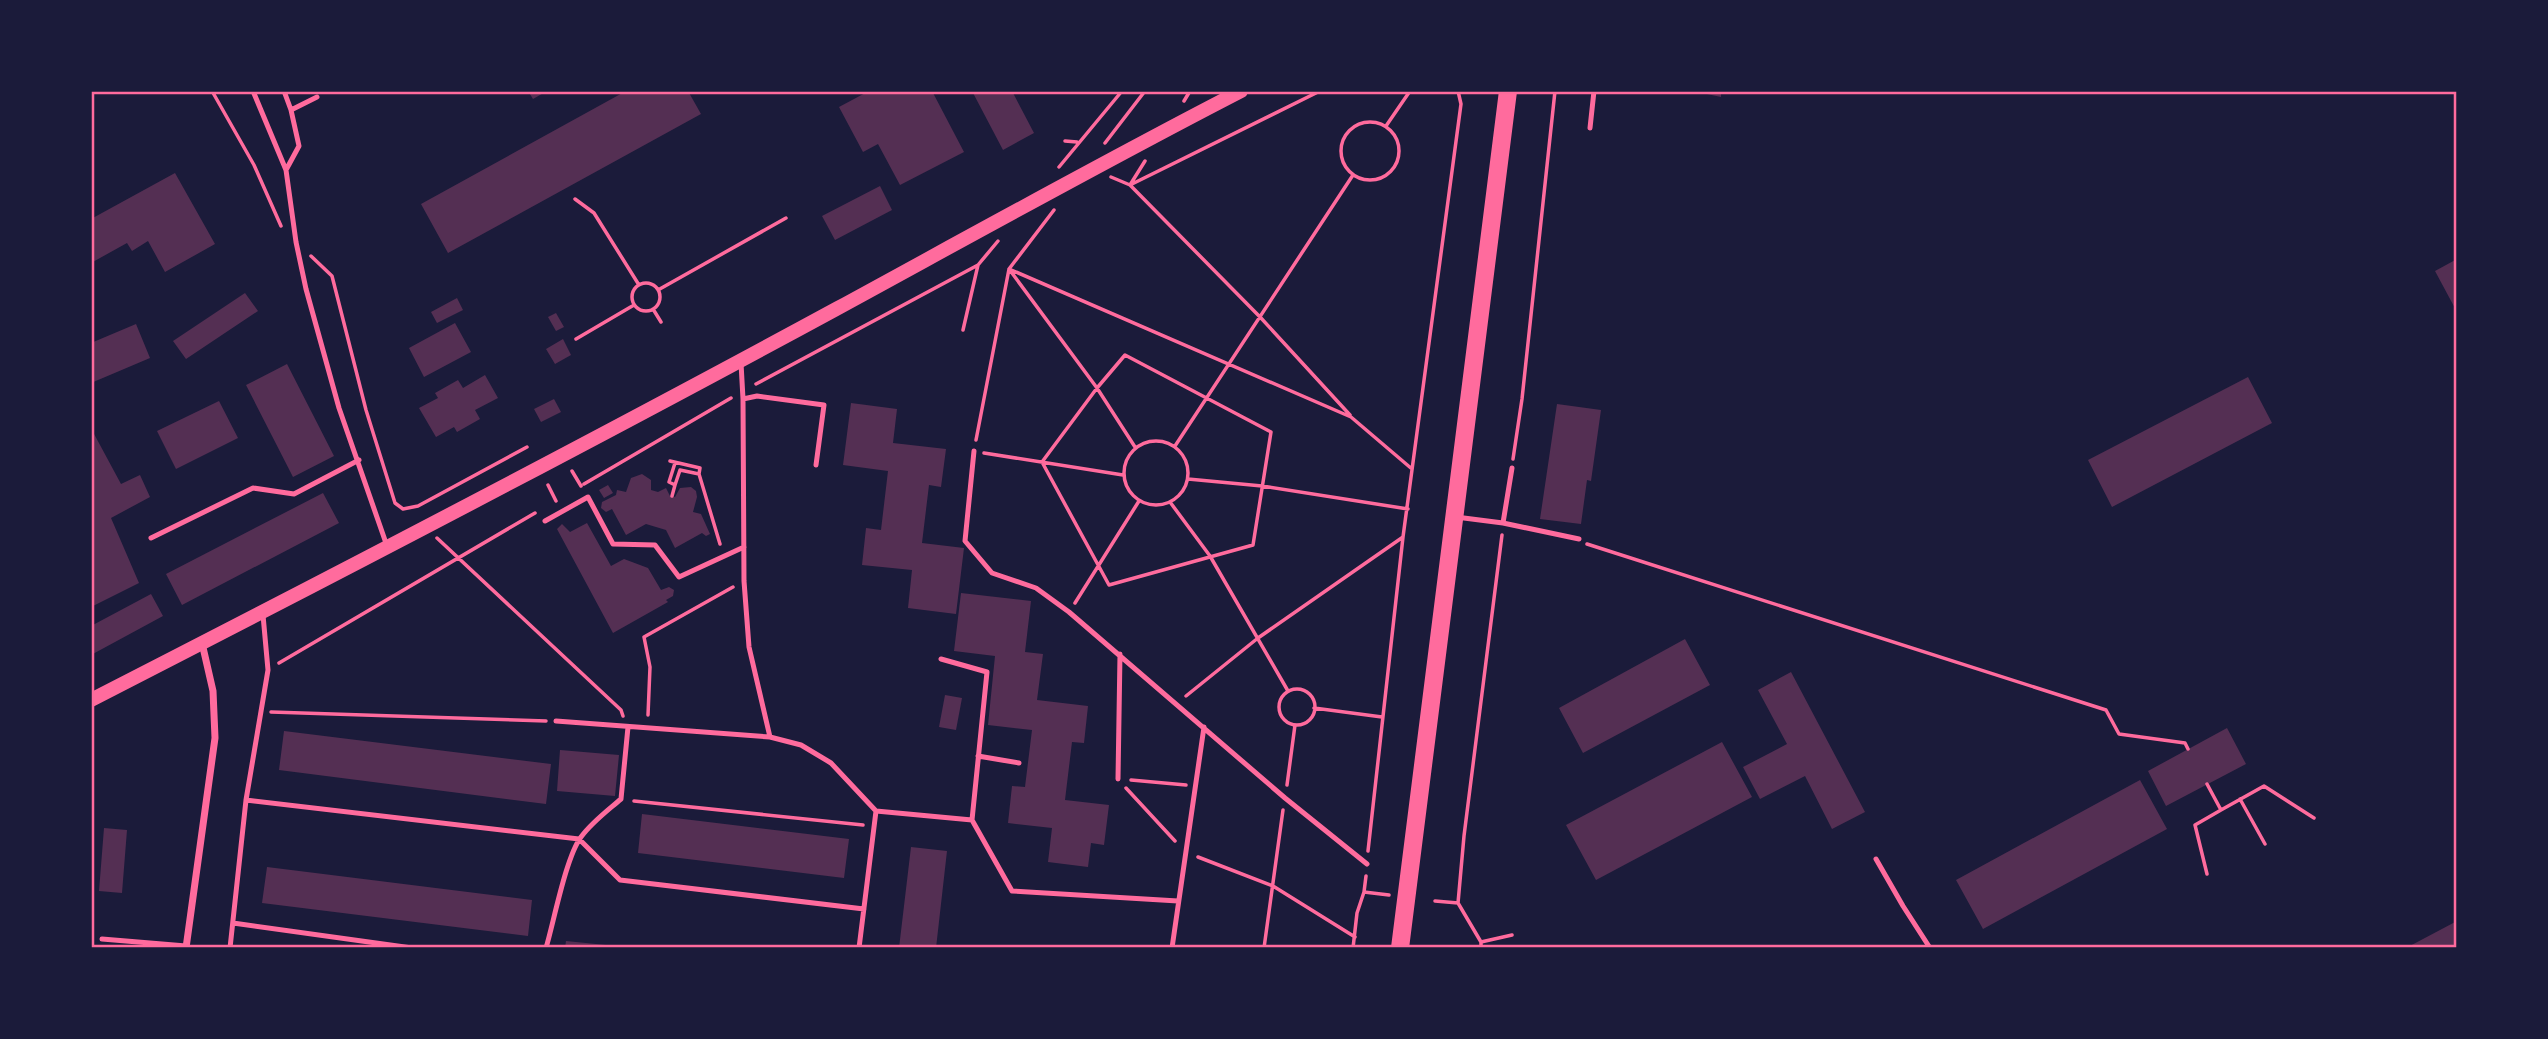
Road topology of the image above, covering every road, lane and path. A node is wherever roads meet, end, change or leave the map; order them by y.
1 (212, 91) edge
2 (253, 91) edge
3 (284, 91) edge
4 (1122, 91) edge
5 (1145, 91) edge
6 (1190, 91) edge
7 (1241, 91) edge
8 (1320, 91) edge
9 (1410, 91) edge
10 (1458, 91) edge
11 (1555, 91) edge
12 (1594, 91) edge
13 (1507, 93) edge
14 (317, 97) dead end
15 (1182, 103) dead end
16 (291, 110) junction
17 (1386, 126) junction
18 (1590, 128) dead end
19 (1065, 141) dead end
20 (1102, 147) dead end
21 (1152, 150) dead end
22 (1091, 168) junction
23 (286, 170) junction
24 (1054, 173) dead end
25 (1353, 175) junction
26 (1130, 185) junction
27 (575, 199) dead end
28 (1060, 202) dead end
29 (786, 218) dead end
30 (1003, 234) dead end
31 (296, 242) junction
32 (978, 265) junction
33 (1009, 269) junction
34 (639, 285) junction
35 (658, 290) junction
36 (634, 305) junction
37 (653, 309) junction
38 (1261, 318) junction
39 (660, 322) dead end
40 (962, 330) dead end
41 (576, 339) dead end
42 (740, 360) junction
43 (1230, 366) junction
44 (1097, 388) junction
45 (743, 391) junction
46 (1209, 397) junction
47 (743, 399) junction
48 (1351, 417) junction
49 (1175, 446) junction
50 (527, 447) dead end
51 (1135, 447) junction
52 (974, 451) junction
53 (359, 460) junction
54 (1042, 462) junction
55 (816, 465) dead end
56 (1512, 468) joint
57 (1413, 470) junction
58 (572, 471) dead end
59 (699, 474) junction
60 (1123, 475) junction
61 (1188, 479) junction
62 (548, 485) dead end
63 (675, 485) junction
64 (581, 486) junction
65 (1262, 486) junction
66 (573, 491) dead end
67 (565, 496) dead end
68 (672, 496) dead end
69 (1139, 500) junction
70 (556, 501) junction
71 (1170, 502) junction
72 (418, 506) junction
73 (1408, 509) junction
74 (1456, 517) junction
75 (545, 521) dead end
76 (1503, 523) junction
77 (428, 525) junction
78 (1403, 537) junction
79 (151, 538) dead end
80 (1579, 539) joint
81 (387, 546) junction
82 (744, 547) junction
83 (724, 556) junction
84 (1210, 556) junction
85 (458, 558) junction
86 (1099, 566) junction
87 (744, 581) junction
88 (263, 611) junction
89 (1069, 612) junction
90 (1258, 638) junction
91 (202, 643) junction
92 (1119, 654) junction
93 (942, 659) dead end
94 (268, 670) junction
95 (1288, 691) junction
96 (91, 700) edge
97 (1178, 703) junction
98 (1314, 708) junction
99 (261, 711) junction
100 (1382, 717) junction
101 (556, 721) joint
102 (1295, 725) junction
103 (628, 727) junction
104 (1204, 727) junction
105 (647, 729) junction
106 (770, 737) junction
107 (2188, 749) dead end
108 (978, 756) junction
109 (1019, 763) dead end
110 (1118, 779) junction
111 (2207, 784) dead end
112 (1195, 786) junction
113 (1285, 798) junction
114 (621, 799) junction
115 (2240, 799) junction
116 (246, 800) junction
117 (2221, 810) junction
118 (876, 811) junction
119 (2314, 818) dead end
120 (972, 820) junction
121 (873, 826) junction
122 (579, 839) junction
123 (2265, 844) dead end
124 (1185, 853) junction
125 (1876, 859) dead end
126 (1367, 864) junction
127 (2207, 874) dead end
128 (1273, 886) junction
129 (1364, 892) junction
130 (1389, 895) dead end
131 (1178, 901) junction
132 (1435, 901) dead end
133 (1458, 903) junction
134 (864, 909) junction
135 (233, 923) junction
136 (1512, 936) dead end
137 (1354, 937) junction
138 (102, 939) dead end
139 (1481, 942) junction
140 (186, 947) edge
141 (230, 948) edge
142 (412, 948) edge
143 (546, 948) edge
144 (859, 948) edge
145 (1172, 948) edge
146 (1264, 948) edge
147 (1353, 948) edge
148 (1401, 948) edge
149 (1481, 948) edge
150 (1930, 948) edge

1 - 31 path
2 - 23 lane
3 - 16 lane
4 - 24 path
5 - 20 path
6 - 15 path
7 - 22 main road
8 - 26 path
9 - 17 path
10 - 57 path
11 - 56 path
12 - 18 lane
13 - 74 main road
14 - 16 lane
16 - 23 lane
17 - 25 path
17 - 25 path
19 - 22 path
21 - 26 path
22 - 26 path
22 - 42 main road
23 - 31 lane
25 - 38 path
26 - 38 path
27 - 34 path
28 - 33 path
29 - 35 path
30 - 32 path
31 - 53 lane
31 - 72 path
32 - 40 path
32 - 45 path
33 - 43 path
33 - 44 path
33 - 52 path
34 - 35 path
34 - 36 path
35 - 37 path
36 - 37 path
36 - 41 path
37 - 39 path
38 - 43 path
38 - 48 path
42 - 45 lane
42 - 77 main road
43 - 46 path
43 - 48 path
44 - 46 path
44 - 51 path
44 - 54 path
45 - 47 lane
45 - 64 path
46 - 49 path
46 - 65 path
47 - 55 lane
47 - 82 lane
48 - 57 path
49 - 51 path
49 - 61 path
50 - 72 path
51 - 60 path
52 - 54 path
52 - 89 lane
53 - 79 lane
53 - 81 lane
54 - 60 path
54 - 86 path
56 - 76 lane
57 - 73 path
58 - 64 path
59 - 63 path
59 - 63 path
59 - 83 path
60 - 69 path
61 - 65 path
61 - 71 path
62 - 70 path
63 - 68 path
64 - 66 path
65 - 73 path
65 - 84 path
67 - 70 path
69 - 71 path
69 - 86 path
70 - 85 path
71 - 84 path
72 - 77 path
73 - 78 path
74 - 76 lane
74 - 148 main road
75 - 83 lane
76 - 80 lane
76 - 133 path
77 - 81 main road
77 - 85 path
78 - 90 path
78 - 100 path
80 - 107 path
81 - 88 main road
82 - 83 lane
82 - 87 lane
84 - 86 path
84 - 90 path
85 - 94 path
85 - 103 path
86 - 89 path
87 - 105 path
87 - 106 lane
88 - 91 main road
88 - 94 lane
89 - 92 lane
90 - 95 path
90 - 97 path
91 - 96 main road
91 - 140 street
92 - 97 lane
92 - 110 lane
93 - 108 lane
94 - 99 lane
95 - 98 path
95 - 102 path
97 - 104 lane
98 - 100 path
98 - 102 path
99 - 101 path
99 - 116 lane
100 - 126 path
101 - 103 lane
102 - 113 path
103 - 105 lane
103 - 114 lane
104 - 112 lane
104 - 113 lane
105 - 106 lane
106 - 118 lane
108 - 109 lane
108 - 120 lane
110 - 112 path
110 - 124 path
111 - 117 path
112 - 124 lane
113 - 126 lane
113 - 128 path
114 - 121 path
114 - 122 lane
115 - 117 path
115 - 119 path
115 - 123 path
116 - 122 lane
116 - 135 lane
117 - 127 path
118 - 120 lane
118 - 121 lane
120 - 131 lane
121 - 134 lane
122 - 134 lane
122 - 143 lane
124 - 128 path
124 - 131 lane
125 - 150 lane
126 - 129 path
128 - 137 path
128 - 146 path
129 - 130 path
129 - 137 path
131 - 145 lane
132 - 133 path
133 - 139 path
134 - 144 lane
135 - 141 lane
135 - 142 lane
136 - 139 path
137 - 147 path
138 - 140 lane
139 - 149 path

